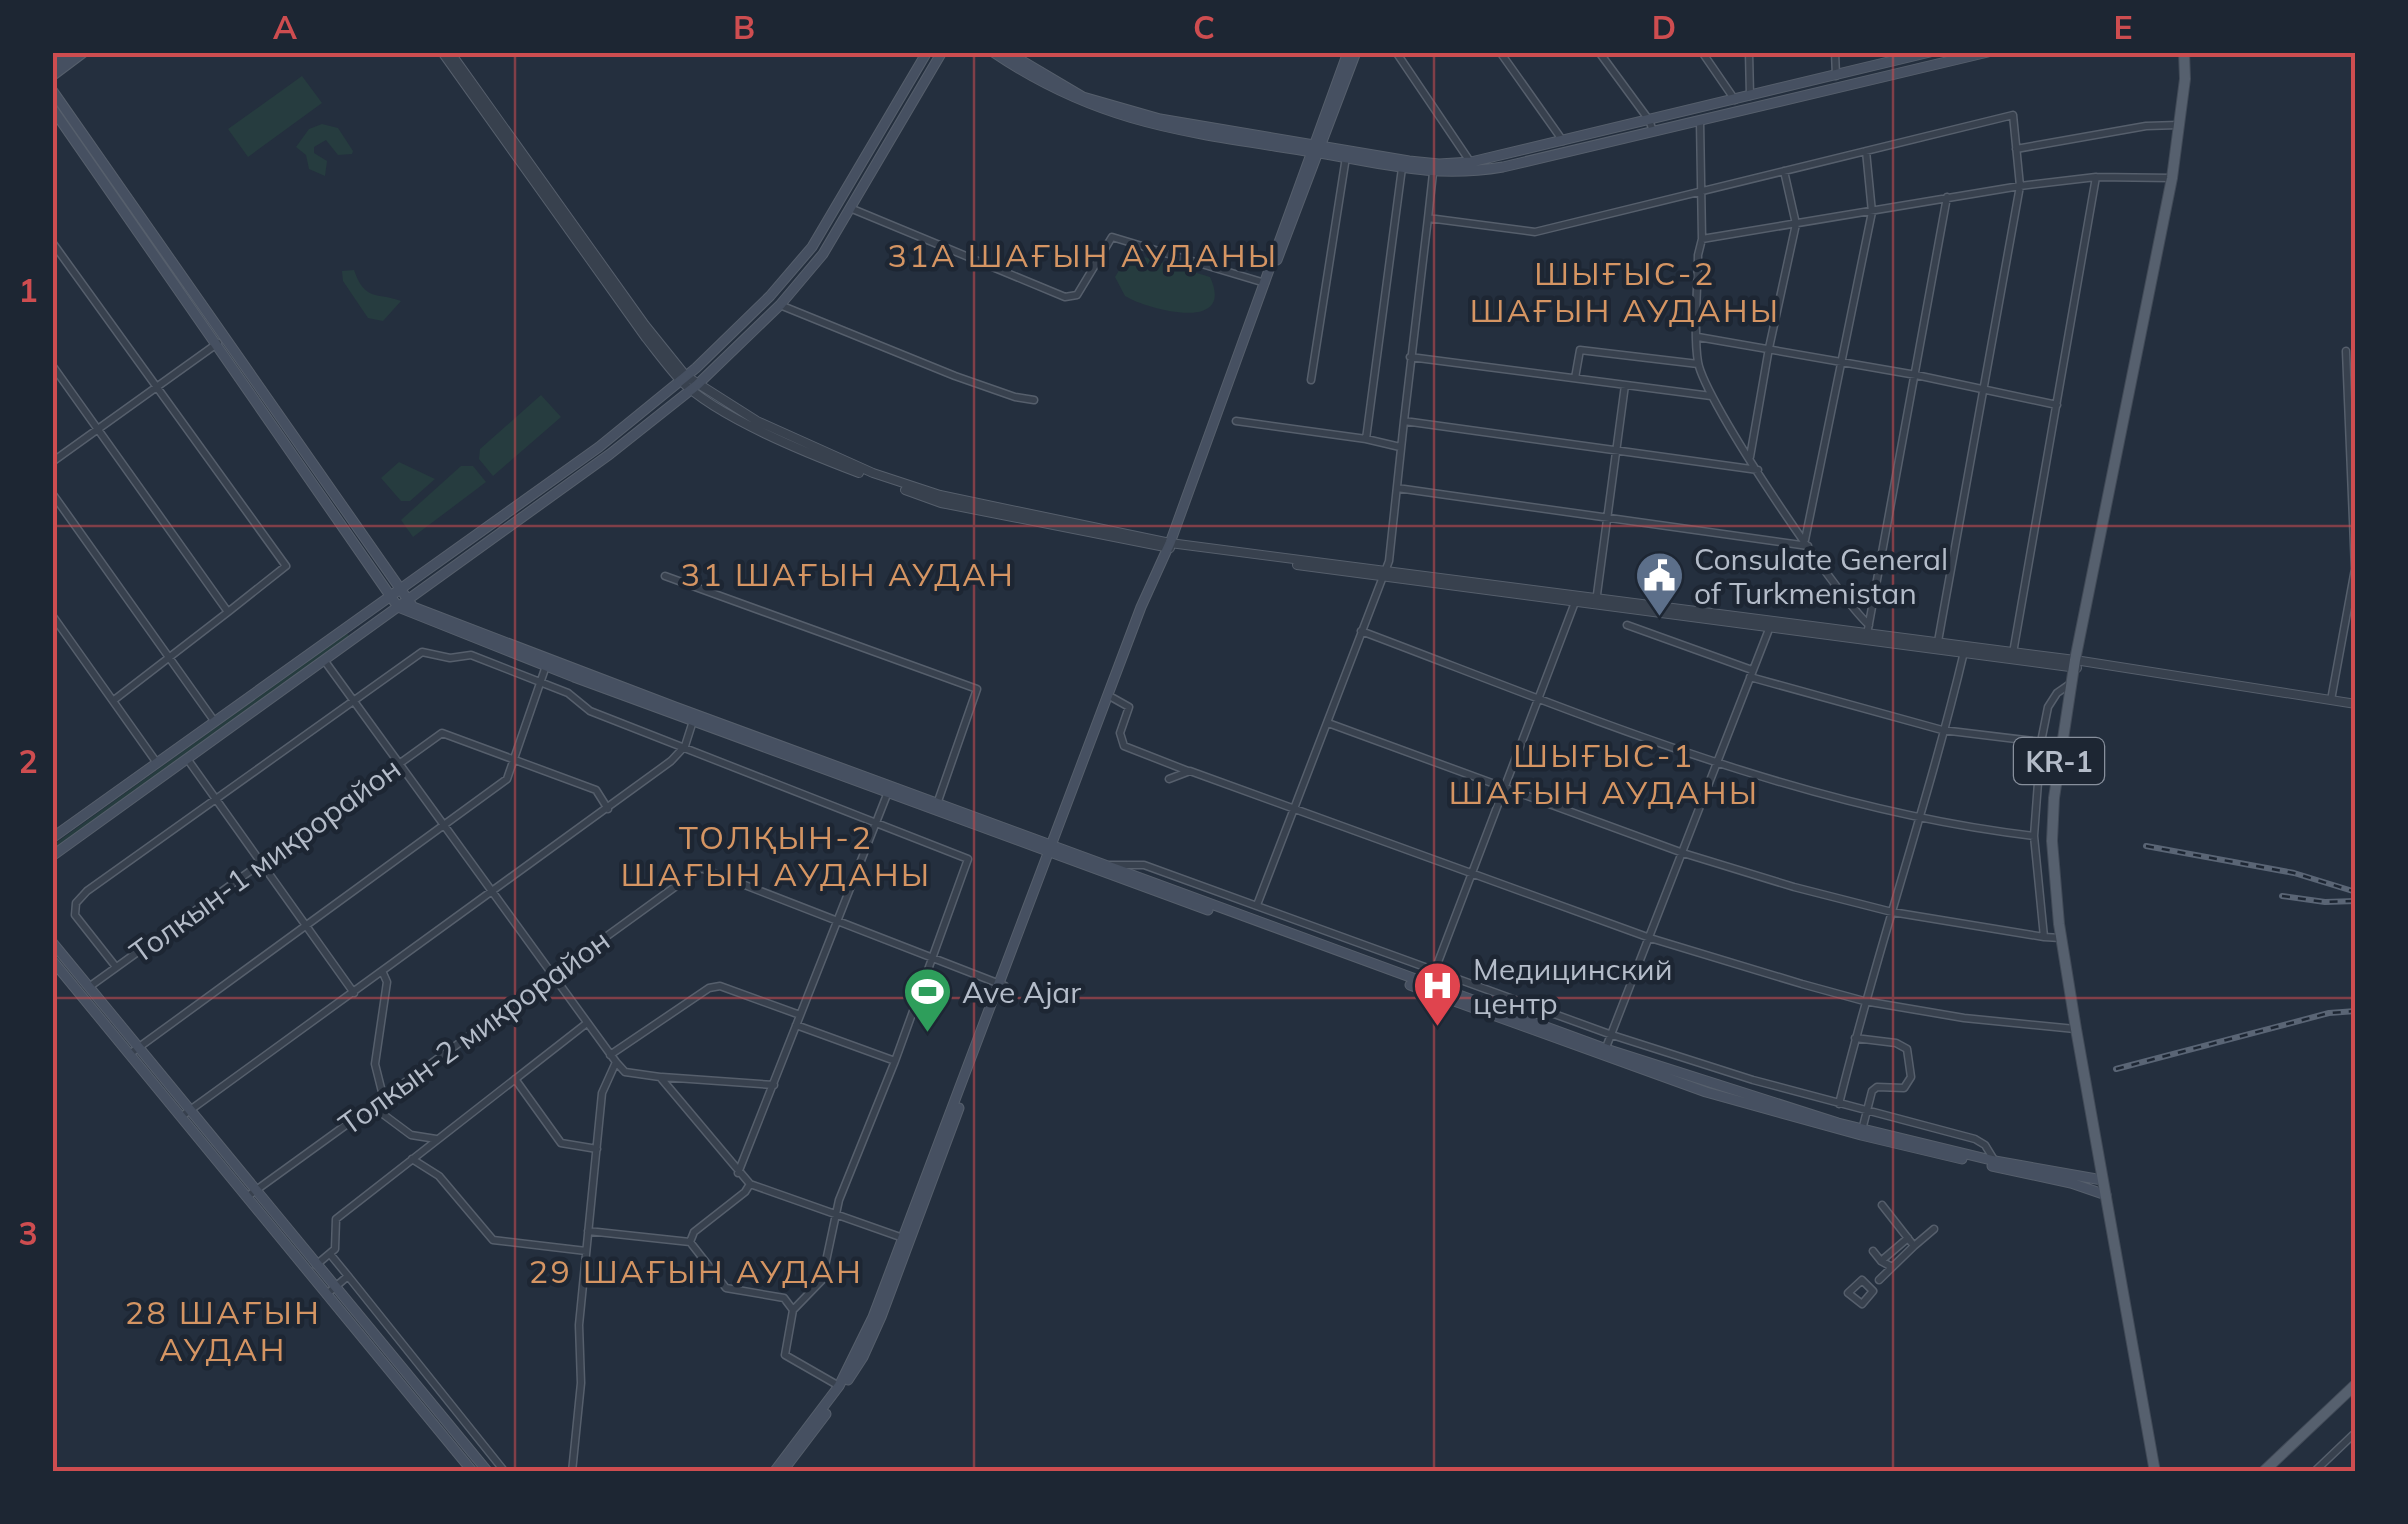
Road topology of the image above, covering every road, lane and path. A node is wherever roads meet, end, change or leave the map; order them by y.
1 (72, 52) edge
2 (84, 52) edge
3 (442, 52) edge
4 (450, 52) edge
5 (927, 52) edge
6 (942, 52) edge
7 (993, 52) edge
8 (1007, 52) edge
9 (1348, 52) edge
10 (1356, 52) edge
11 (1396, 52) edge
12 (1500, 52) edge
13 (1599, 52) edge
14 (1702, 52) edge
15 (1749, 52) edge
16 (1835, 52) edge
17 (1988, 52) edge
18 (2184, 52) edge
19 (1926, 53) edge
20 (1939, 57) edge
21 (52, 67) edge
22 (52, 76) edge
23 (1836, 76) junction
24 (52, 90) edge
25 (1750, 96) junction
26 (1736, 100) junction
27 (52, 108) edge
28 (1700, 120) junction
29 (2180, 125) junction
30 (1651, 126) junction
31 (1563, 142) junction
32 (1316, 148) junction
33 (2016, 149) junction
34 (1866, 151) junction
35 (1346, 157) junction
36 (1472, 167) junction
37 (1402, 168) junction
38 (1784, 171) junction
39 (1434, 173) junction
40 (2096, 177) junction
41 (2172, 178) junction
42 (2020, 186) junction
43 (1700, 191) junction
44 (1947, 197) junction
45 (850, 208) junction
46 (1872, 212) junction
47 (1428, 218) junction
48 (1796, 224) junction
49 (1702, 239) junction
50 (52, 242) edge
51 (1266, 283) junction
52 (770, 296) junction
53 (780, 306) junction
54 (1698, 337) junction
55 (218, 343) junction
56 (1769, 348) junction
57 (2346, 351) dead end
58 (1410, 357) junction
59 (1842, 362) junction
60 (1698, 364) junction
61 (52, 365) edge
62 (1916, 375) junction
63 (684, 378) junction
64 (1575, 378) junction
65 (1311, 380) dead end
66 (1625, 385) junction
67 (156, 386) junction
68 (694, 387) junction
69 (1984, 390) junction
70 (1712, 396) junction
71 (1034, 400) dead end
72 (2057, 404) junction
73 (1236, 420) dead end
74 (1404, 421) junction
75 (99, 429) junction
76 (1366, 439) junction
77 (1400, 447) junction
78 (1616, 450) junction
79 (1750, 457) junction
80 (52, 462) edge
81 (1758, 470) junction
82 (1397, 488) junction
83 (52, 493) edge
84 (1608, 519) junction
85 (1806, 543) junction
86 (1172, 545) junction
87 (2355, 570) edge
88 (1384, 574) junction
89 (666, 576) dead end
90 (399, 590) junction
91 (390, 596) junction
92 (1577, 598) junction
93 (1596, 601) junction
94 (402, 604) junction
95 (228, 612) junction
96 (52, 616) edge
97 (1771, 624) junction
98 (1627, 625) dead end
99 (350, 626) junction
100 (1361, 631) junction
101 (1868, 633) junction
102 (357, 636) junction
103 (1937, 646) junction
104 (1964, 650) junction
105 (171, 656) junction
106 (2012, 656) junction
107 (324, 660) junction
108 (547, 663) junction
109 (2071, 667) junction
110 (1751, 673) junction
111 (540, 683) junction
112 (1539, 697) junction
113 (354, 698) junction
114 (1113, 698) junction
115 (114, 700) junction
116 (2332, 700) junction
117 (2356, 704) edge
118 (693, 721) junction
119 (215, 722) junction
120 (1328, 723) junction
121 (1942, 730) junction
122 (2041, 742) junction
123 (685, 746) junction
124 (772, 747) junction
125 (188, 760) junction
126 (514, 760) junction
127 (1715, 762) junction
128 (157, 763) junction
129 (400, 763) junction
130 (1190, 771) junction
131 (1169, 780) dead end
132 (1505, 786) junction
133 (889, 790) junction
134 (217, 798) junction
135 (936, 807) junction
136 (608, 808) junction
137 (1296, 808) junction
138 (1918, 819) junction
139 (876, 822) junction
140 (445, 824) junction
141 (2034, 836) junction
142 (52, 838) edge
143 (1053, 851) junction
144 (1683, 853) junction
145 (52, 856) edge
146 (260, 862) junction
147 (1101, 868) junction
148 (1472, 872) junction
149 (495, 892) junction
150 (1257, 906) junction
151 (1892, 912) junction
152 (837, 921) junction
153 (306, 925) junction
154 (2044, 937) junction
155 (1650, 938) junction
156 (2061, 938) junction
157 (52, 942) edge
158 (932, 958) junction
159 (52, 960) edge
160 (116, 967) junction
161 (1435, 970) junction
162 (383, 973) junction
163 (553, 975) junction
164 (1003, 986) junction
165 (88, 988) junction
166 (354, 993) junction
167 (1864, 1001) junction
168 (800, 1015) junction
169 (587, 1023) junction
170 (796, 1025) junction
171 (2076, 1029) junction
172 (1612, 1035) junction
173 (1855, 1038) junction
174 (134, 1050) junction
175 (1604, 1053) junction
176 (613, 1059) junction
177 (895, 1061) junction
178 (660, 1077) junction
179 (515, 1079) junction
180 (774, 1085) junction
181 (384, 1096) junction
182 (1839, 1104) junction
183 (372, 1106) junction
184 (1867, 1110) junction
185 (186, 1114) junction
186 (1862, 1132) junction
187 (437, 1139) junction
188 (597, 1150) junction
189 (412, 1158) junction
190 (1997, 1164) junction
191 (738, 1173) junction
192 (2102, 1180) junction
193 (750, 1184) junction
194 (252, 1194) junction
195 (2106, 1194) junction
196 (1882, 1205) dead end
197 (836, 1215) junction
198 (1934, 1229) dead end
199 (588, 1231) junction
200 (1908, 1238) junction
201 (906, 1239) junction
202 (690, 1242) junction
203 (1914, 1246) junction
204 (1872, 1251) dead end
205 (586, 1252) junction
206 (330, 1254) junction
207 (1881, 1261) junction
208 (316, 1265) junction
209 (1892, 1267) junction
210 (348, 1276) junction
211 (1879, 1280) dead end
212 (331, 1290) junction
213 (794, 1310) junction
214 (2356, 1384) edge
215 (841, 1387) junction
216 (2356, 1432) edge
217 (473, 1472) edge
218 (488, 1472) edge
219 (505, 1472) edge
220 (572, 1472) edge
221 (774, 1472) edge
222 (782, 1472) edge
223 (2155, 1472) edge
224 (2263, 1472) edge
225 (2314, 1472) edge

1 - 21 main road
2 - 22 main road
3 - 63 street
4 - 63 street
5 - 52 main road
6 - 45 main road
7 - 32 main road
8 - 32 main road
9 - 32 main road
10 - 32 main road
11 - 36 street
12 - 31 street
13 - 30 street
14 - 26 street
15 - 25 street
16 - 23 street
17 - 20 main road
18 - 29 main road, KR-1
19 - 23 main road
20 - 28 main road
23 - 25 main road
24 - 90 main road
25 - 26 main road
26 - 30 main road
27 - 55 main road
28 - 30 main road
28 - 43 street
29 - 33 street
29 - 41 main road, KR-1
30 - 31 main road
30 - 36 main road
31 - 36 main road
32 - 35 main road
32 - 36 main road
32 - 51 main road
33 - 34 street
33 - 42 street
34 - 38 street
34 - 46 street
35 - 37 main road
35 - 65 street
36 - 39 main road
37 - 39 main road
37 - 76 street
38 - 43 street
38 - 48 street
39 - 47 street
40 - 41 street
40 - 42 street
40 - 72 street
41 - 109 main road, KR-1
42 - 44 street
42 - 69 street
43 - 47 street
43 - 49 street
44 - 46 street
44 - 62 street
45 - 51 street
45 - 53 main road
46 - 48 street
46 - 59 street
47 - 58 street
48 - 49 street
48 - 56 street
49 - 54 street
50 - 67 street
51 - 86 main road
52 - 53 main road
52 - 63 main road
53 - 68 main road
53 - 71 street
54 - 56 street
54 - 60 street
55 - 67 street
55 - 91 main road
56 - 59 street
56 - 79 street
57 - 87 street
58 - 64 street
58 - 74 street
59 - 62 street
59 - 85 street
60 - 64 street
60 - 70 street
61 - 75 street
62 - 69 street
62 - 101 street
63 - 68 street
63 - 90 main road
64 - 66 street
66 - 70 street
66 - 78 street
67 - 75 street
67 - 95 street
68 - 86 street
68 - 94 main road
69 - 72 street
69 - 103 street
70 - 79 street
72 - 106 street
73 - 76 street
74 - 77 street
74 - 78 street
75 - 80 street
75 - 95 street
76 - 77 street
77 - 82 street
78 - 81 street
78 - 84 street
79 - 81 street
81 - 85 street
82 - 84 street
82 - 88 street
83 - 105 street
84 - 85 street
84 - 93 street
85 - 101 street
86 - 88 street
86 - 114 main road
86 - 143 main road
87 - 116 street
88 - 92 street
88 - 100 street
89 - 135 street
90 - 91 main road
90 - 94 main road
91 - 94 main road
91 - 99 main road
92 - 93 street
92 - 112 street
93 - 97 street
94 - 102 main road
94 - 108 main road
95 - 105 street
96 - 115 street
97 - 101 street
97 - 110 street
98 - 110 street
99 - 102 main road
99 - 119 main road
100 - 112 street
100 - 120 street
101 - 103 street
102 - 107 main road
103 - 104 street
104 - 106 street
104 - 121 street
105 - 115 street
105 - 119 street
106 - 109 street
107 - 113 street
107 - 125 main road
108 - 111 street
108 - 118 main road
108 - 124 main road
109 - 116 street
109 - 122 street
109 - 156 main road, KR-1
110 - 121 street
110 - 127 street
111 - 113 street
111 - 123 street
111 - 126 street
112 - 127 street
112 - 132 street
113 - 129 street
113 - 134 street
114 - 130 street
114 - 143 main road
115 - 128 street
116 - 117 street
118 - 123 street
118 - 124 main road
119 - 128 main road
120 - 132 street
120 - 137 street
121 - 122 street
121 - 138 street
122 - 141 street
123 - 136 street
123 - 139 street
124 - 133 main road
125 - 134 street
125 - 145 main road
126 - 129 street, Толкын-1 микрорайон
126 - 136 street
126 - 140 street
127 - 138 street
127 - 144 street
128 - 142 main road
129 - 140 street
129 - 146 street, Толкын-1 микрорайон
130 - 131 street
130 - 137 street
132 - 144 street
132 - 148 street
133 - 135 main road
133 - 139 street
134 - 146 street
134 - 160 street
135 - 143 main road
136 - 149 street
137 - 148 street
137 - 150 street
138 - 141 street
138 - 151 street
139 - 152 street
139 - 158 street
140 - 149 street
140 - 153 street
141 - 154 street
143 - 147 main road
143 - 164 main road
144 - 151 street
144 - 155 street
146 - 153 street
146 - 160 street, Толкын-1 микрорайон
147 - 150 street
147 - 175 main road
148 - 155 street
148 - 161 street
149 - 162 street
149 - 163 street
150 - 161 street
151 - 154 street
151 - 167 street
152 - 158 street
152 - 163 street, Толкын-2 микрорайон
152 - 168 street
153 - 166 street
153 - 174 street
154 - 156 street
155 - 167 street
155 - 172 street
156 - 171 main road, KR-1
157 - 165 main road
158 - 164 street
158 - 177 street
159 - 174 main road
160 - 165 street, Толкын-1 микрорайон
161 - 172 street
162 - 166 street
162 - 181 street
163 - 169 street
163 - 181 street, Толкын-2 микрорайон
164 - 201 main road
165 - 174 main road
166 - 185 street
167 - 171 street
167 - 173 street
168 - 170 street
168 - 176 street
169 - 176 street
169 - 179 street
170 - 177 street
170 - 180 street
171 - 192 main road, KR-1
172 - 175 street
172 - 182 street
173 - 182 street
173 - 184 street
174 - 185 main road
175 - 186 main road
176 - 178 street
176 - 188 street
177 - 197 street
178 - 180 street
178 - 191 street
179 - 187 street
179 - 188 street
180 - 191 street
181 - 183 street, Толкын-2 микрорайон
182 - 184 street
183 - 187 street
183 - 194 street, Толкын-2 микрорайон
184 - 186 street
184 - 190 street
185 - 194 main road
186 - 190 main road
187 - 189 street
188 - 199 street
189 - 205 street
189 - 206 street
190 - 192 main road
190 - 195 main road
191 - 193 street
192 - 195 main road, KR-1
193 - 197 street
193 - 202 street
194 - 208 main road
194 - 212 main road
195 - 223 main road, KR-1
196 - 200 street
197 - 201 street
197 - 213 street
198 - 203 street
199 - 202 street
199 - 205 street
200 - 203 street
200 - 207 street
201 - 215 main road
202 - 213 street
203 - 209 street
204 - 207 street
205 - 220 street
206 - 208 street
206 - 210 street
207 - 209 street
208 - 212 main road
209 - 211 street
210 - 212 street
210 - 219 street
212 - 217 main road
212 - 218 main road
213 - 215 street
214 - 224 main road
215 - 221 main road
215 - 222 main road
216 - 225 street

